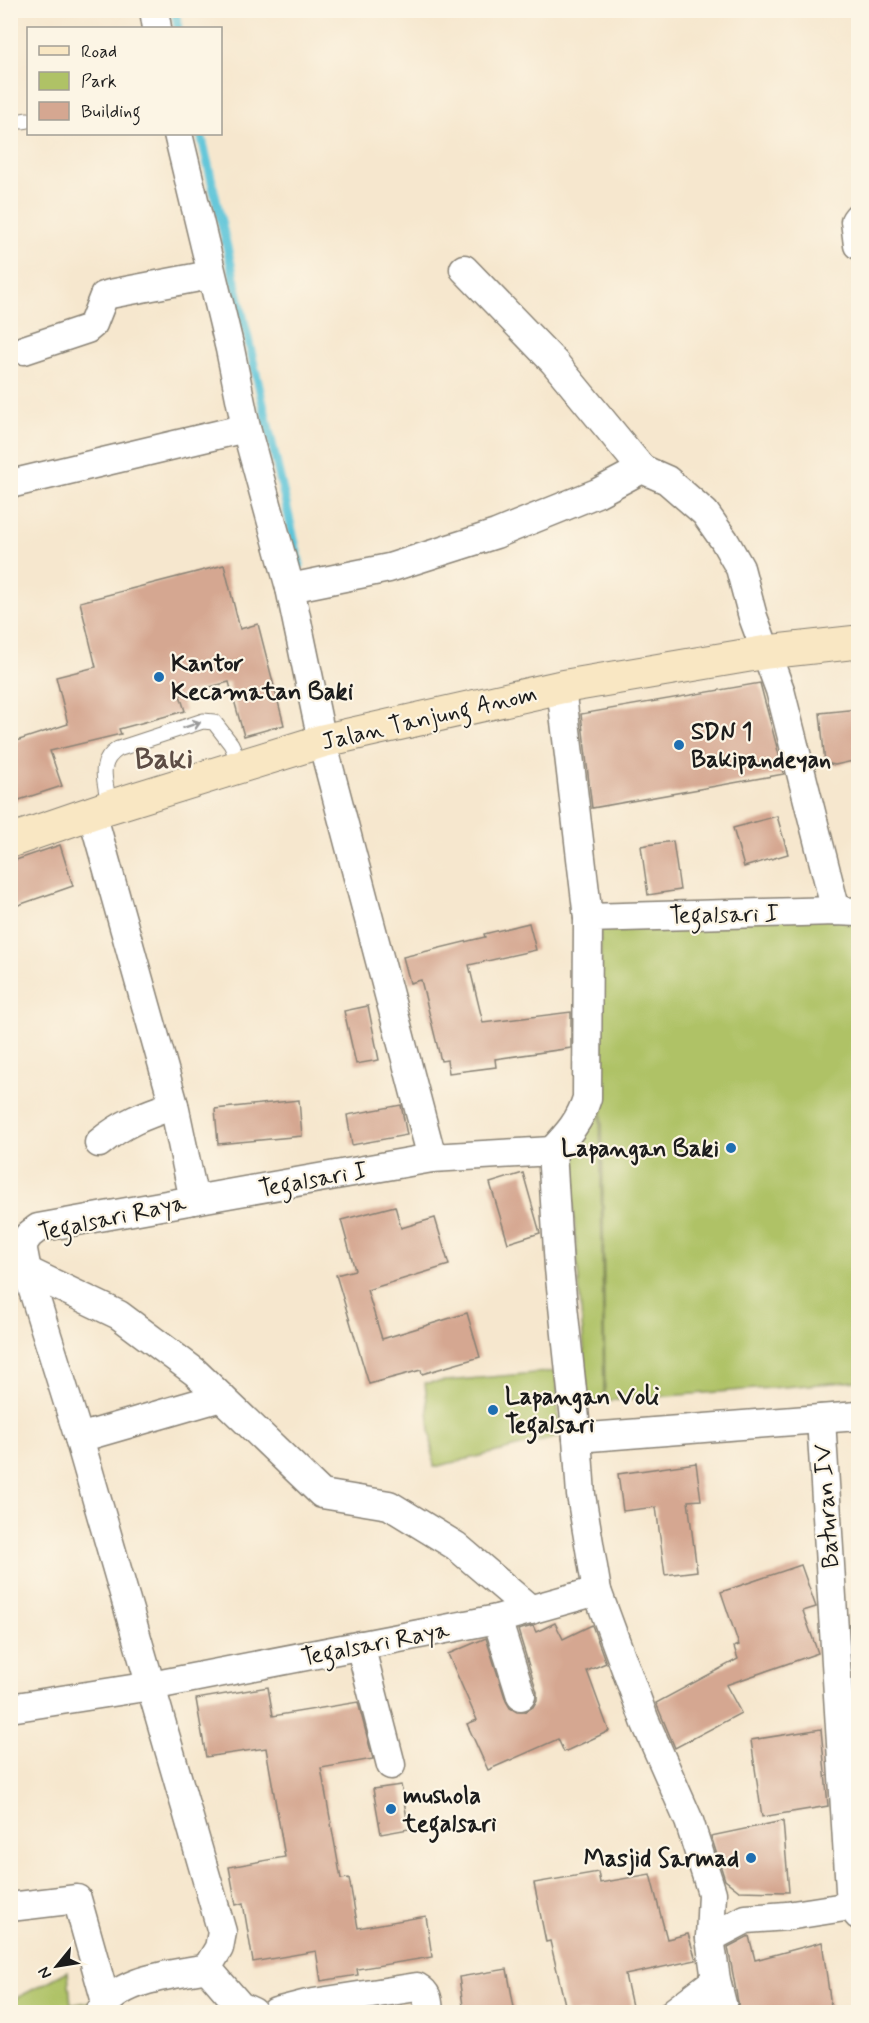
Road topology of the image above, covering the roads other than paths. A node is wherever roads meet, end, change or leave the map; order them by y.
1 (154, 10) edge
2 (157, 27) edge
3 (177, 135) edge
4 (858, 217) edge
5 (858, 245) edge
6 (464, 269) dead end
7 (210, 275) junction
8 (24, 350) dead end
9 (246, 428) junction
10 (642, 469) junction
11 (10, 484) edge
12 (290, 588) junction
13 (858, 642) edge
14 (767, 652) junction
15 (561, 687) junction
16 (322, 741) junction
17 (241, 766) junction
18 (100, 810) junction
19 (10, 841) edge
20 (847, 912) edge
21 (588, 918) junction
22 (174, 1106) junction
23 (99, 1143) dead end
24 (552, 1151) junction
25 (432, 1158) junction
26 (194, 1200) junction
27 (27, 1271) junction
28 (221, 1396) junction
29 (858, 1416) edge
30 (820, 1419) junction
31 (79, 1438) junction
32 (577, 1438) junction
33 (597, 1592) junction
34 (531, 1610) junction
35 (497, 1619) junction
36 (360, 1645) junction
37 (150, 1686) junction
38 (521, 1696) dead end
39 (10, 1708) edge
40 (850, 1735) edge
41 (391, 1765) dead end
42 (712, 1893) junction
43 (10, 1907) edge
44 (855, 1910) edge
45 (746, 1918) junction
46 (710, 1938) junction
47 (207, 1968) junction
48 (716, 1980) junction
49 (103, 2007) edge
50 (254, 2013) edge
51 (276, 2013) edge
52 (429, 2013) edge
53 (674, 2013) edge
54 (724, 2013) edge

1 - 2 street
3 - 7 street
4 - 5 street
6 - 10 street
7 - 8 street
7 - 9 street
9 - 11 street
9 - 12 street
10 - 12 street
10 - 14 street, Tegalsari I
12 - 16 street
13 - 14 main road, Jalan Tanjung Anom
14 - 15 main road, Jalan Tanjung Anom
14 - 20 street, Tegalsari I
15 - 16 main road, Jalan Tanjung Anom
15 - 21 street
16 - 17 main road, Jalan Tanjung Anom
16 - 25 street
17 - 18 main road, Jalan Tanjung Anom
18 -> 17 lane
18 - 19 main road, Jalan Tanjung Anom
18 - 22 street, Tegalsari Raya
20 - 21 street, Tegalsari I
21 - 24 street
22 - 23 street
22 - 26 street, Tegalsari Raya
24 - 25 street
24 - 32 street
25 - 26 street, Tegalsari I
26 - 27 street, Tegalsari Raya
27 - 28 street
27 - 31 street, Tegalsari Raya
28 - 31 street
28 - 34 street
29 - 30 street
30 - 32 street
30 - 40 street, Baturan IV
31 - 37 street, Tegalsari Raya
32 - 33 street
33 - 34 street, Tegalsari Raya
33 - 42 street
34 - 35 street, Tegalsari Raya
35 - 36 street, Tegalsari Raya
35 - 38 street
36 - 37 street, Tegalsari Raya
36 - 41 street
37 - 39 street, Tegalsari Raya
37 - 47 street, Tegalsari Raya
40 - 44 street, Baturan IV
42 - 45 street
42 - 46 street
43 - 49 street
44 - 45 street
45 - 46 street
46 - 48 street
47 - 49 street
47 - 50 street
48 - 53 street
48 - 54 street
51 - 52 street

